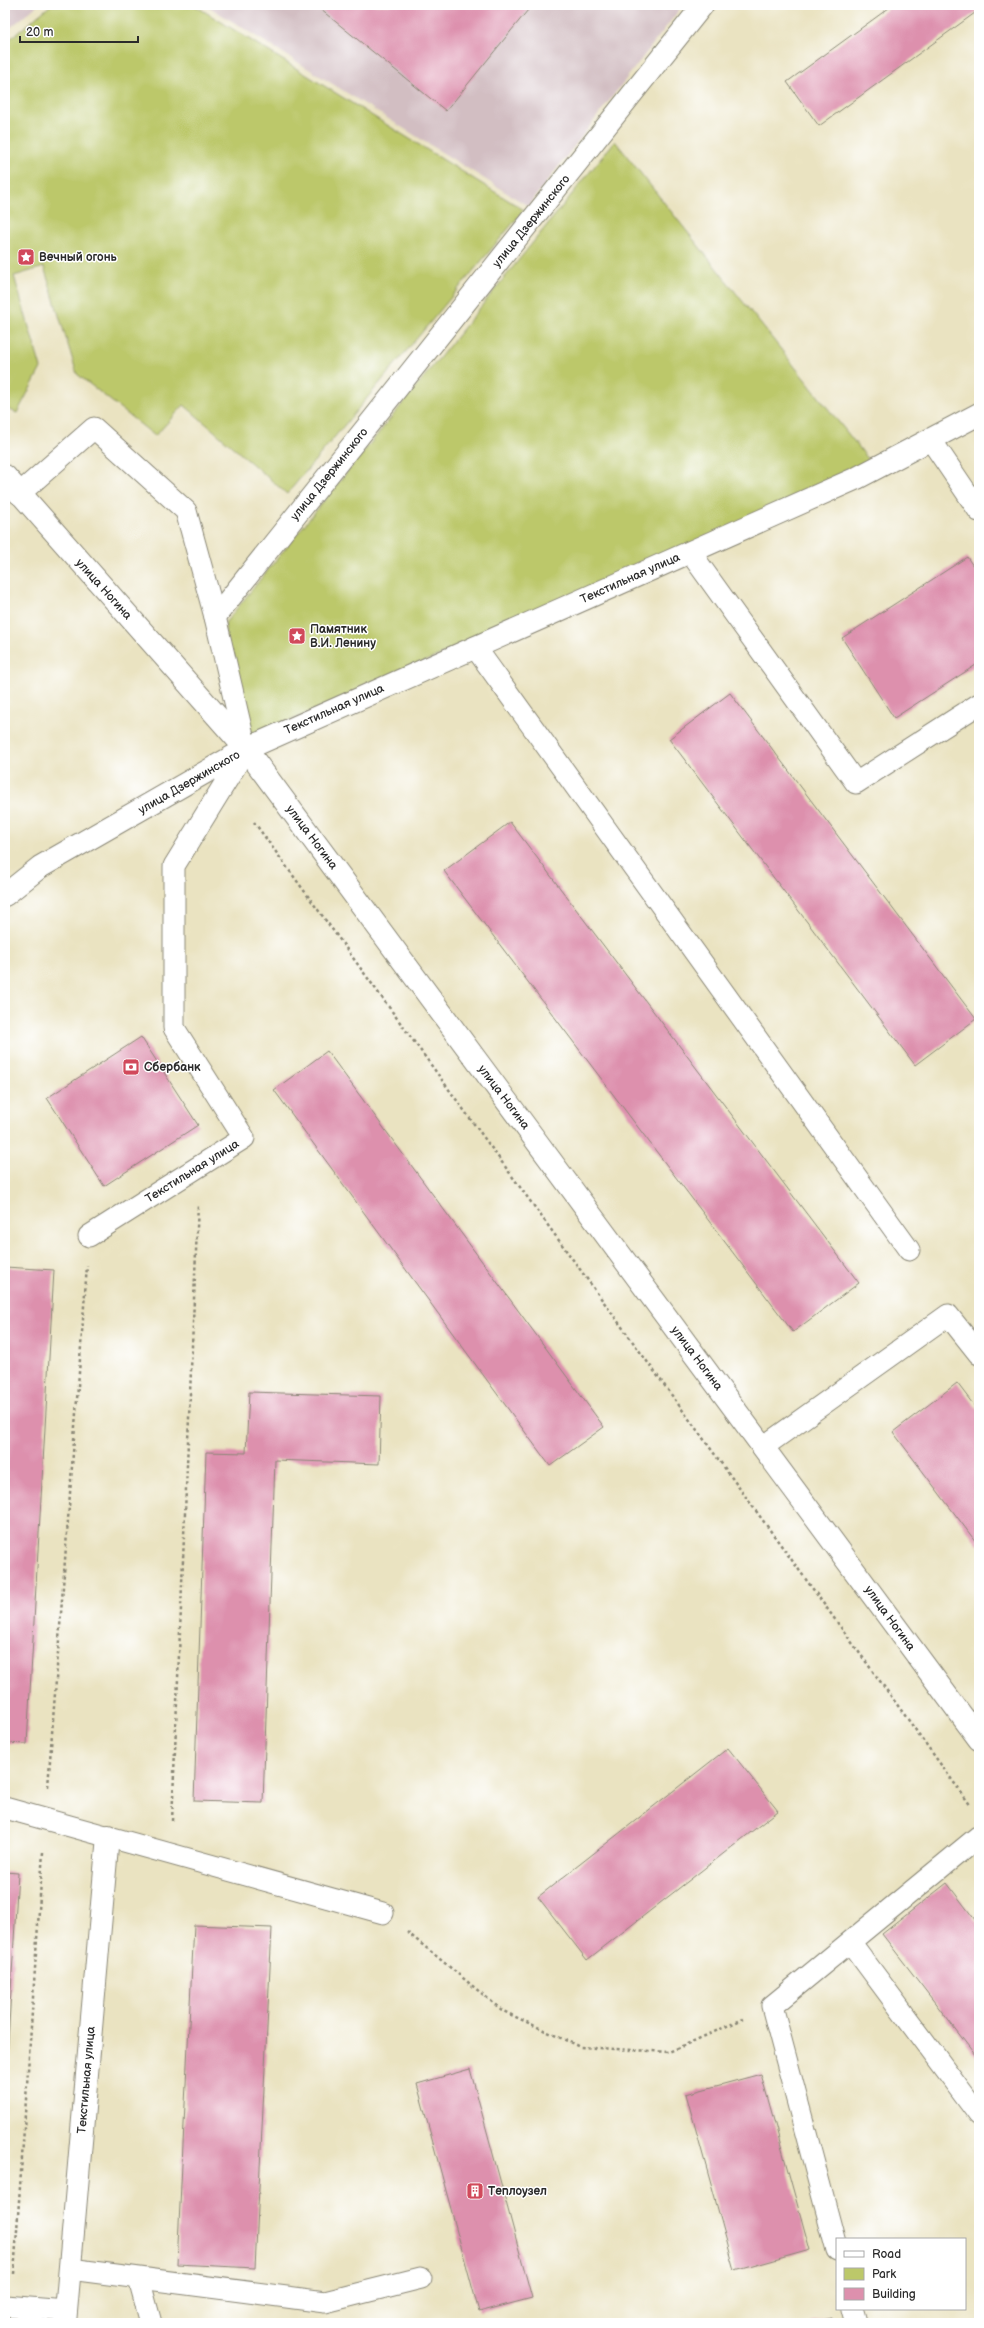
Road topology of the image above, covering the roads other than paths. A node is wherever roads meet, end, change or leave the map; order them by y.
1 (703, 5) edge
2 (979, 414) edge
3 (931, 440) junction
4 (5, 476) edge
5 (19, 494) junction
6 (979, 511) edge
7 (690, 552) junction
8 (215, 617) junction
9 (474, 647) junction
10 (979, 704) edge
11 (246, 749) junction
12 (5, 895) edge
13 (89, 1236) road end
14 (909, 1250) dead end
15 (979, 1354) edge
16 (763, 1447) junction
17 (979, 1739) edge
18 (5, 1808) edge
19 (108, 1836) junction
20 (979, 1836) edge
21 (384, 1913) road end
22 (851, 1943) junction
23 (979, 2115) edge
24 (836, 2246) edge
25 (70, 2269) junction
26 (139, 2278) junction
27 (421, 2278) dead end
28 (8, 2307) edge
29 (852, 2310) edge
30 (66, 2317) edge
31 (152, 2323) edge
32 (856, 2323) edge

1 - 8 lane, улица Дзержинского
2 - 3 street, Текстильная улица
3 - 6 lane
3 - 7 street, Текстильная улица
4 - 5 street, улица Ногина
5 - 8 lane
5 - 11 street, улица Ногина
7 - 9 street, Текстильная улица
7 - 10 lane
8 - 11 lane, улица Дзержинского
9 - 11 street, Текстильная улица
9 - 14 lane
11 - 12 street, улица Дзержинского
11 - 13 lane, Текстильная улица
11 - 16 street, улица Ногина
15 - 16 lane
16 - 17 street, улица Ногина
18 - 19 lane
19 - 21 lane
19 - 25 street, Текстильная улица
20 - 22 lane
22 - 23 lane
22 - 24 lane
25 - 26 lane
25 - 30 street, Текстильная улица
26 - 27 lane
26 - 31 lane
28 - 30 lane
29 - 32 lane

